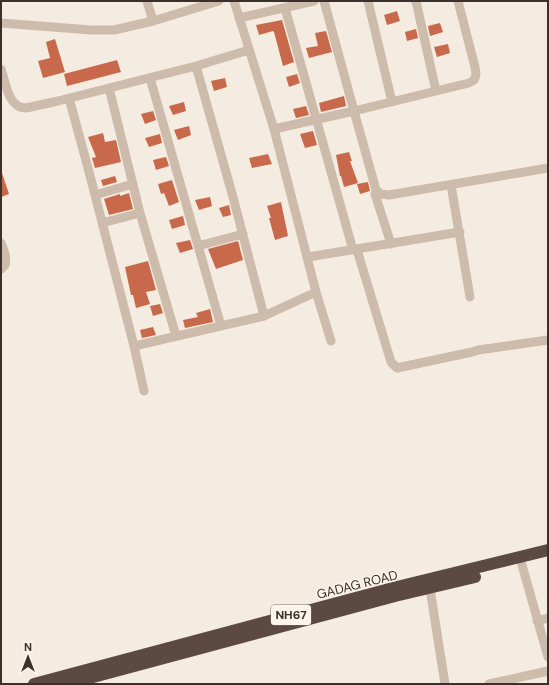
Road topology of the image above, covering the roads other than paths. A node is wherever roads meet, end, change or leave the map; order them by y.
1 (147, 1) edge
2 (219, 1) edge
3 (234, 1) edge
4 (314, 1) edge
5 (324, 1) edge
6 (368, 1) edge
7 (416, 1) edge
8 (458, 1) edge
9 (284, 8) junction
10 (239, 18) junction
11 (153, 21) junction
12 (1, 23) edge
13 (248, 50) junction
14 (196, 66) junction
15 (1, 69) edge
16 (150, 78) junction
17 (109, 88) junction
18 (436, 91) junction
19 (69, 98) junction
20 (392, 102) junction
21 (354, 111) junction
22 (316, 120) junction
23 (274, 129) junction
24 (548, 168) edge
25 (133, 184) junction
26 (451, 185) junction
27 (375, 194) dead end
28 (95, 195) junction
29 (140, 213) junction
30 (102, 223) junction
31 (460, 232) junction
32 (243, 234) junction
33 (1, 243) edge
34 (391, 244) junction
35 (198, 246) junction
36 (353, 250) junction
37 (308, 257) junction
38 (1, 268) edge
39 (316, 292) junction
40 (470, 297) dead end
41 (264, 316) junction
42 (221, 326) junction
43 (176, 336) junction
44 (548, 340) edge
45 (331, 341) dead end
46 (134, 346) junction
47 (144, 391) dead end
48 (548, 550) edge
49 (548, 558) edge
50 (522, 565) junction
51 (430, 589) junction
52 (548, 618) edge
53 (537, 621) junction
54 (548, 658) edge
55 (548, 670) edge
56 (34, 684) edge
57 (67, 684) edge
58 (444, 684) edge
59 (489, 684) edge

1 - 11 street
2 - 11 street
3 - 10 street
4 - 9 street
5 - 21 street
6 - 20 street
7 - 18 street
8 - 18 street
9 - 10 street
9 - 22 street
10 - 13 street
11 - 12 street
13 - 14 street
13 - 23 street
14 - 16 street
14 - 32 street
15 - 19 street
16 - 17 street
16 - 35 street
17 - 19 street
17 - 25 street
18 - 20 street
19 - 28 street
20 - 21 street
21 - 22 street
21 - 26 street
22 - 23 street
22 - 36 street
23 - 37 street
24 - 26 street
25 - 28 street
25 - 29 street
26 - 31 street
27 - 34 street
28 - 30 street
29 - 30 street
29 - 43 street
30 - 46 street
31 - 34 street
31 - 40 street
32 - 35 street
32 - 41 street
33 - 38 street
34 - 36 street
35 - 42 street
36 - 37 street
36 - 44 street
37 - 39 street
39 - 41 street
39 - 45 street
41 - 42 street
42 - 43 street
43 - 46 street
46 - 47 street
48 - 56 highway, GADAG ROAD / NH67
49 - 50 highway, GADAG ROAD / NH67
50 - 51 highway, GADAG ROAD / NH67
50 - 53 street
51 - 57 highway, GADAG ROAD / NH67
51 - 58 street
52 - 53 street
53 - 54 street
55 - 59 street

